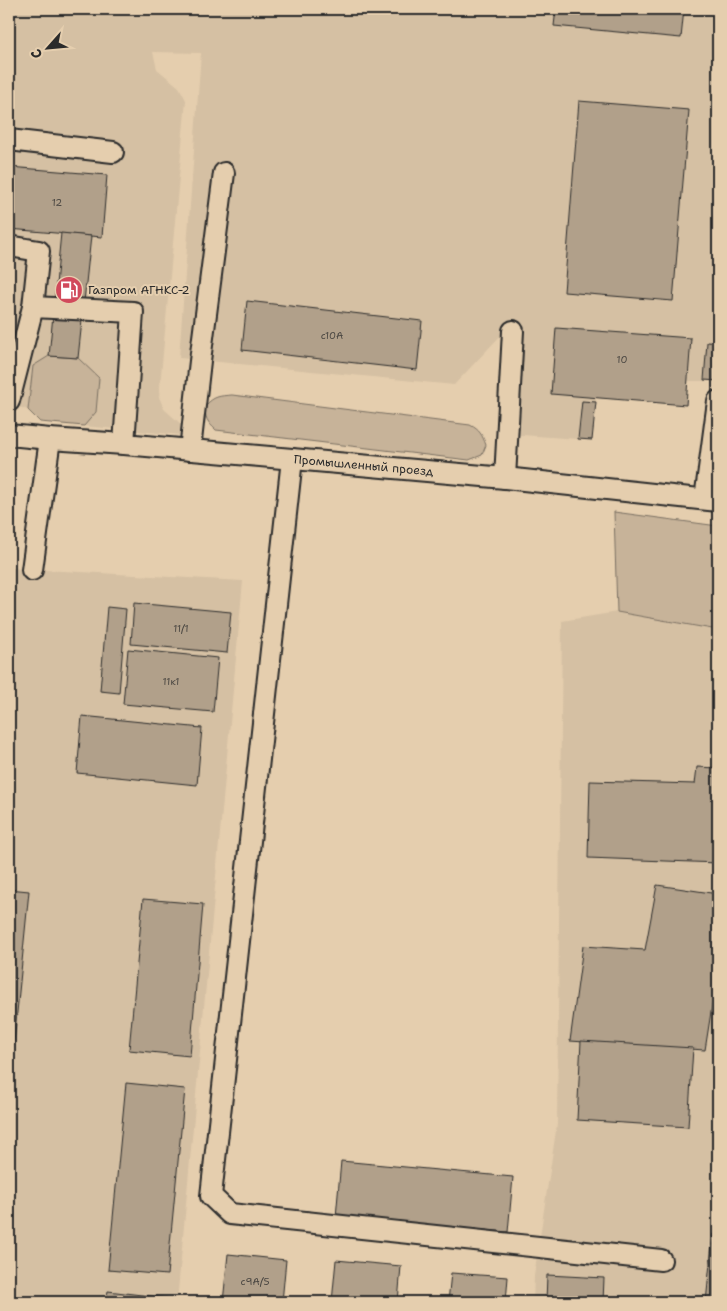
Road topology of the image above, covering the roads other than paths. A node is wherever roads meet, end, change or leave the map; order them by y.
1 (9, 140) edge
2 (113, 152) dead end
3 (224, 173) dead end
4 (9, 246) edge
5 (33, 307) junction
6 (513, 331) dead end
7 (9, 401) edge
8 (718, 401) edge
9 (9, 435) edge
10 (50, 439) junction
11 (124, 444) junction
12 (190, 450) junction
13 (292, 459) junction
14 (506, 478) junction
15 (711, 500) edge
16 (32, 570) dead end
17 (661, 1260) dead end

1 - 2 street
3 - 12 street
4 - 5 street
5 - 7 street
5 - 11 street
6 - 14 street
8 - 15 street
9 - 10 street, Промышленный проезд
10 - 11 street, Промышленный проезд
10 - 16 street
11 - 12 street, Промышленный проезд
12 - 13 street, Промышленный проезд
13 - 14 street, Промышленный проезд
13 - 17 street
14 - 15 street, Промышленный проезд

